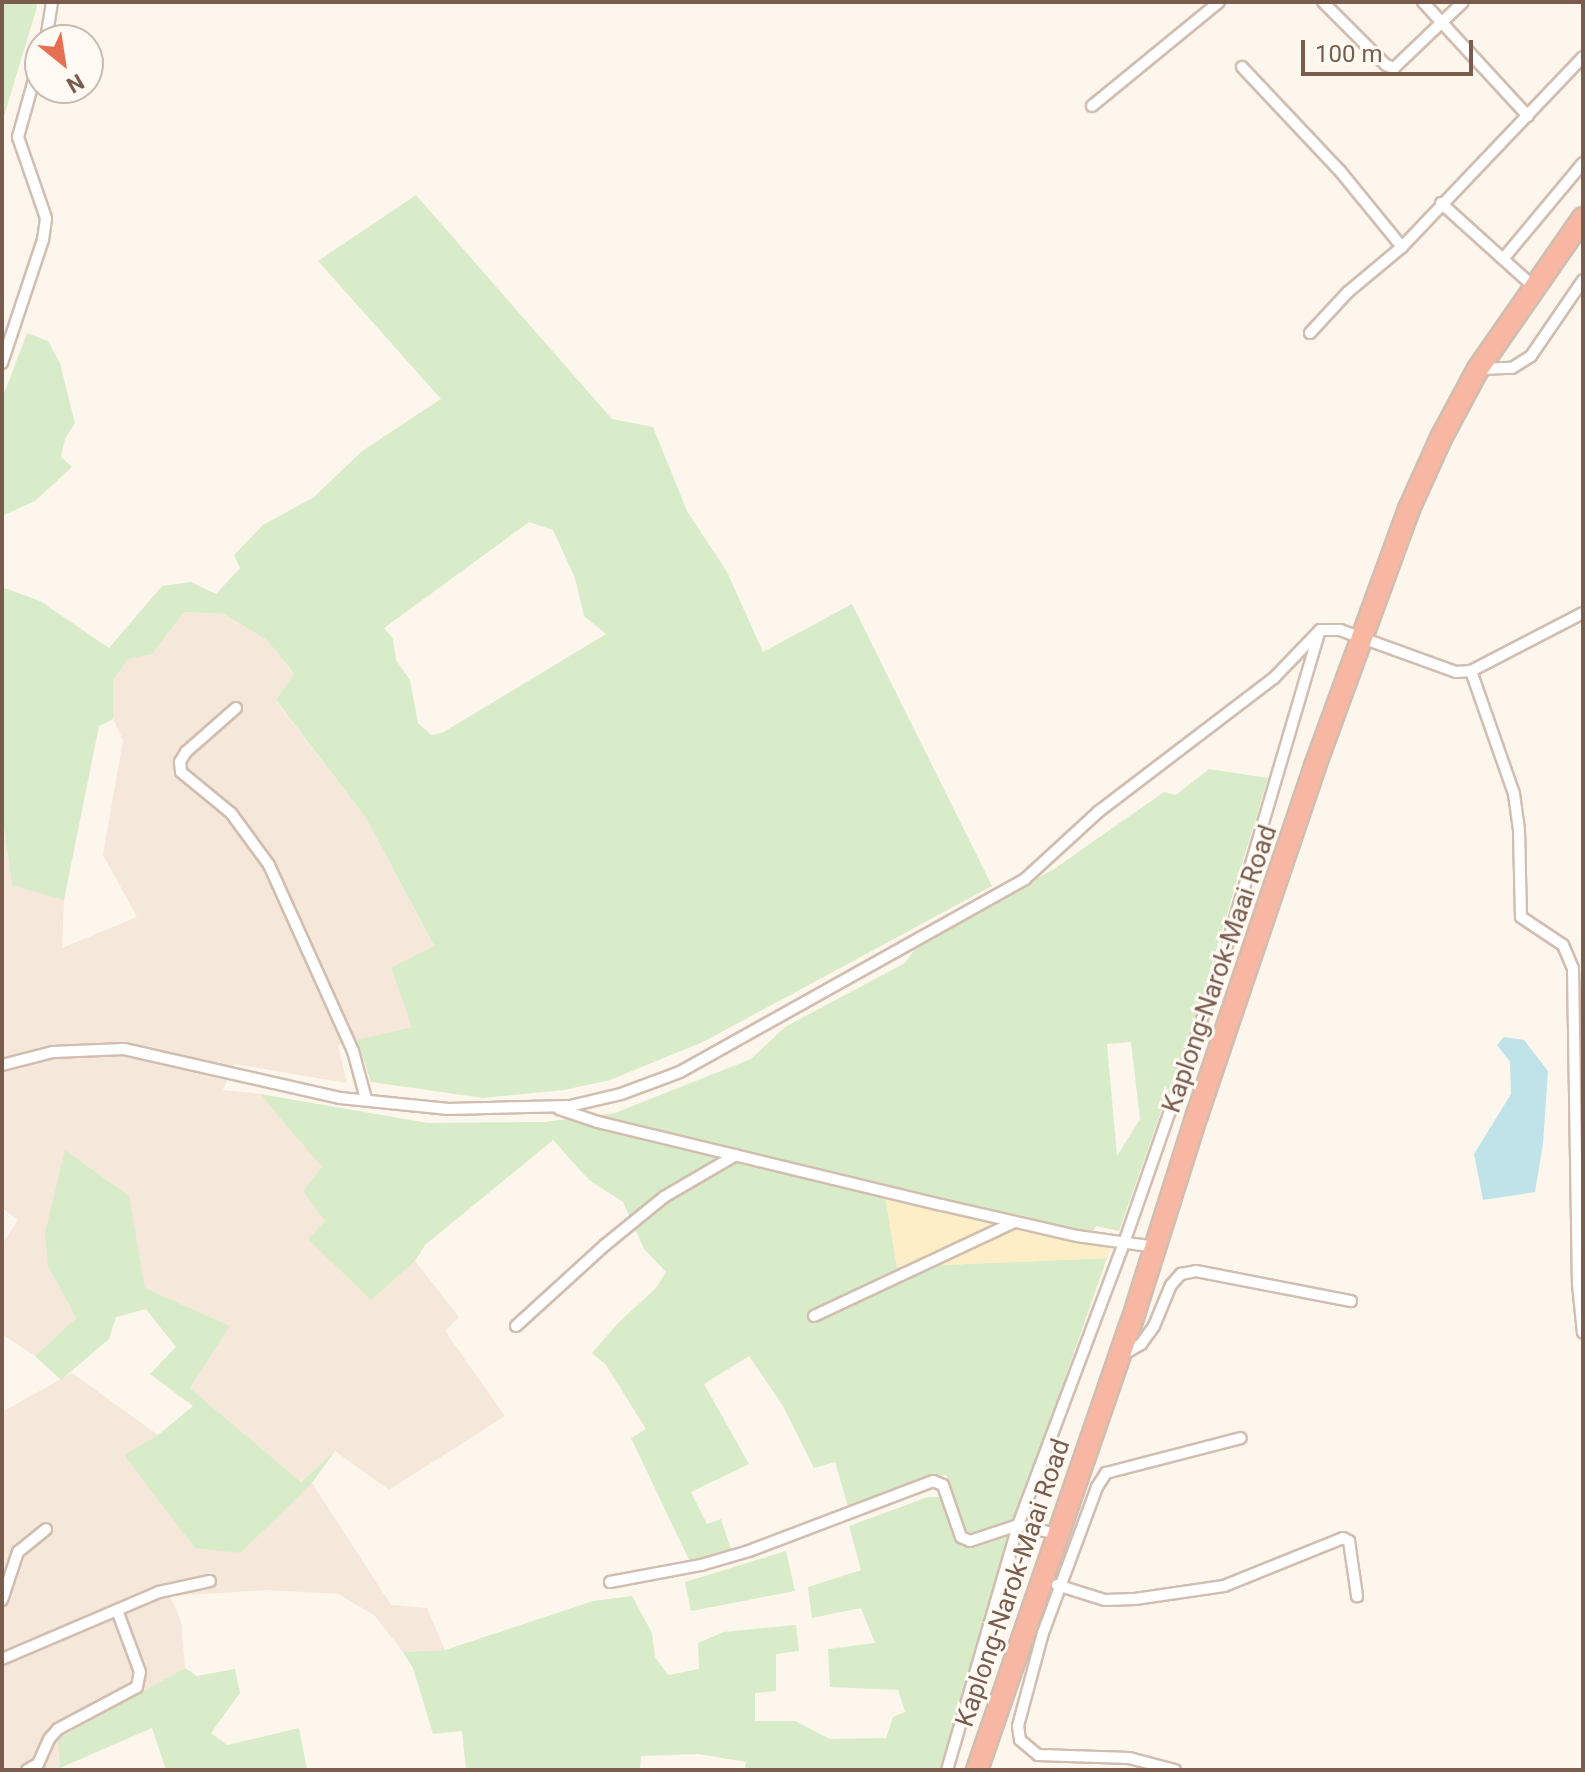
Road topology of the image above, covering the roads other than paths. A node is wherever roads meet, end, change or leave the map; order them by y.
1 (52, 2) edge
2 (1219, 2) edge
3 (1323, 2) edge
4 (1423, 2) edge
5 (1463, 2) edge
6 (1443, 23) junction
7 (49, 24) edge
8 (1583, 57) edge
9 (1242, 67) dead end
10 (27, 104) edge
11 (1092, 106) dead end
12 (1528, 116) junction
13 (1583, 163) edge
14 (1441, 203) junction
15 (1583, 218) edge
16 (1402, 247) junction
17 (1503, 259) junction
18 (1583, 280) edge
19 (1533, 286) junction
20 (1310, 333) dead end
21 (2, 363) edge
22 (1478, 369) junction
23 (1583, 613) edge
24 (1320, 630) junction
25 (1360, 637) junction
26 (1471, 671) junction
27 (236, 708) dead end
28 (1223, 959) junction
29 (1248, 970) junction
30 (2, 1065) edge
31 (366, 1099) junction
32 (553, 1107) junction
33 (736, 1155) junction
34 (1015, 1222) junction
35 (1124, 1243) junction
36 (1156, 1247) junction
37 (1351, 1301) dead end
38 (814, 1316) dead end
39 (516, 1326) dead end
40 (1583, 1333) edge
41 (1119, 1357) junction
42 (1241, 1438) dead end
43 (1018, 1525) junction
44 (46, 1529) dead end
45 (1057, 1534) junction
46 (210, 1581) dead end
47 (1041, 1581) junction
48 (610, 1582) dead end
49 (1061, 1586) junction
50 (1357, 1596) dead end
51 (2, 1600) edge
52 (117, 1610) junction
53 (2, 1659) edge
54 (27, 1770) edge
55 (947, 1770) edge
56 (977, 1770) edge
57 (1175, 1770) edge

1 - 7 street
2 - 11 street
3 - 6 street
4 - 6 street
5 - 6 street
6 - 12 street
8 - 12 street
9 - 16 street
10 - 21 street
12 - 14 street
13 - 17 street
14 - 16 street
14 - 17 street
15 - 19 highway, Kaplong-Narok-Maai Road
16 - 20 street
17 - 19 street
18 - 22 street
19 - 22 highway, Kaplong-Narok-Maai Road
22 - 25 highway, Kaplong-Narok-Maai Road
23 - 26 street
24 - 25 street
24 - 28 street
24 - 32 street
25 - 26 street
25 - 29 highway, Kaplong-Narok-Maai Road
26 - 40 street
27 - 31 street
28 - 29 street
28 - 35 street
29 - 36 highway, Kaplong-Narok-Maai Road
30 - 31 street
31 - 32 street
32 - 33 street
33 - 34 street
33 - 39 street
34 - 35 street
34 - 38 street
35 - 36 street
35 - 43 street
36 - 41 highway, Kaplong-Narok-Maai Road
37 - 41 street
41 - 45 highway, Kaplong-Narok-Maai Road
42 - 49 street
43 - 45 street
43 - 48 street
43 - 55 street
44 - 51 street
45 - 47 highway, Kaplong-Narok-Maai Road
46 - 52 street
47 - 49 street
47 - 56 highway, Kaplong-Narok-Maai Road
49 - 50 street
49 - 57 street
52 - 53 street
52 - 54 street

